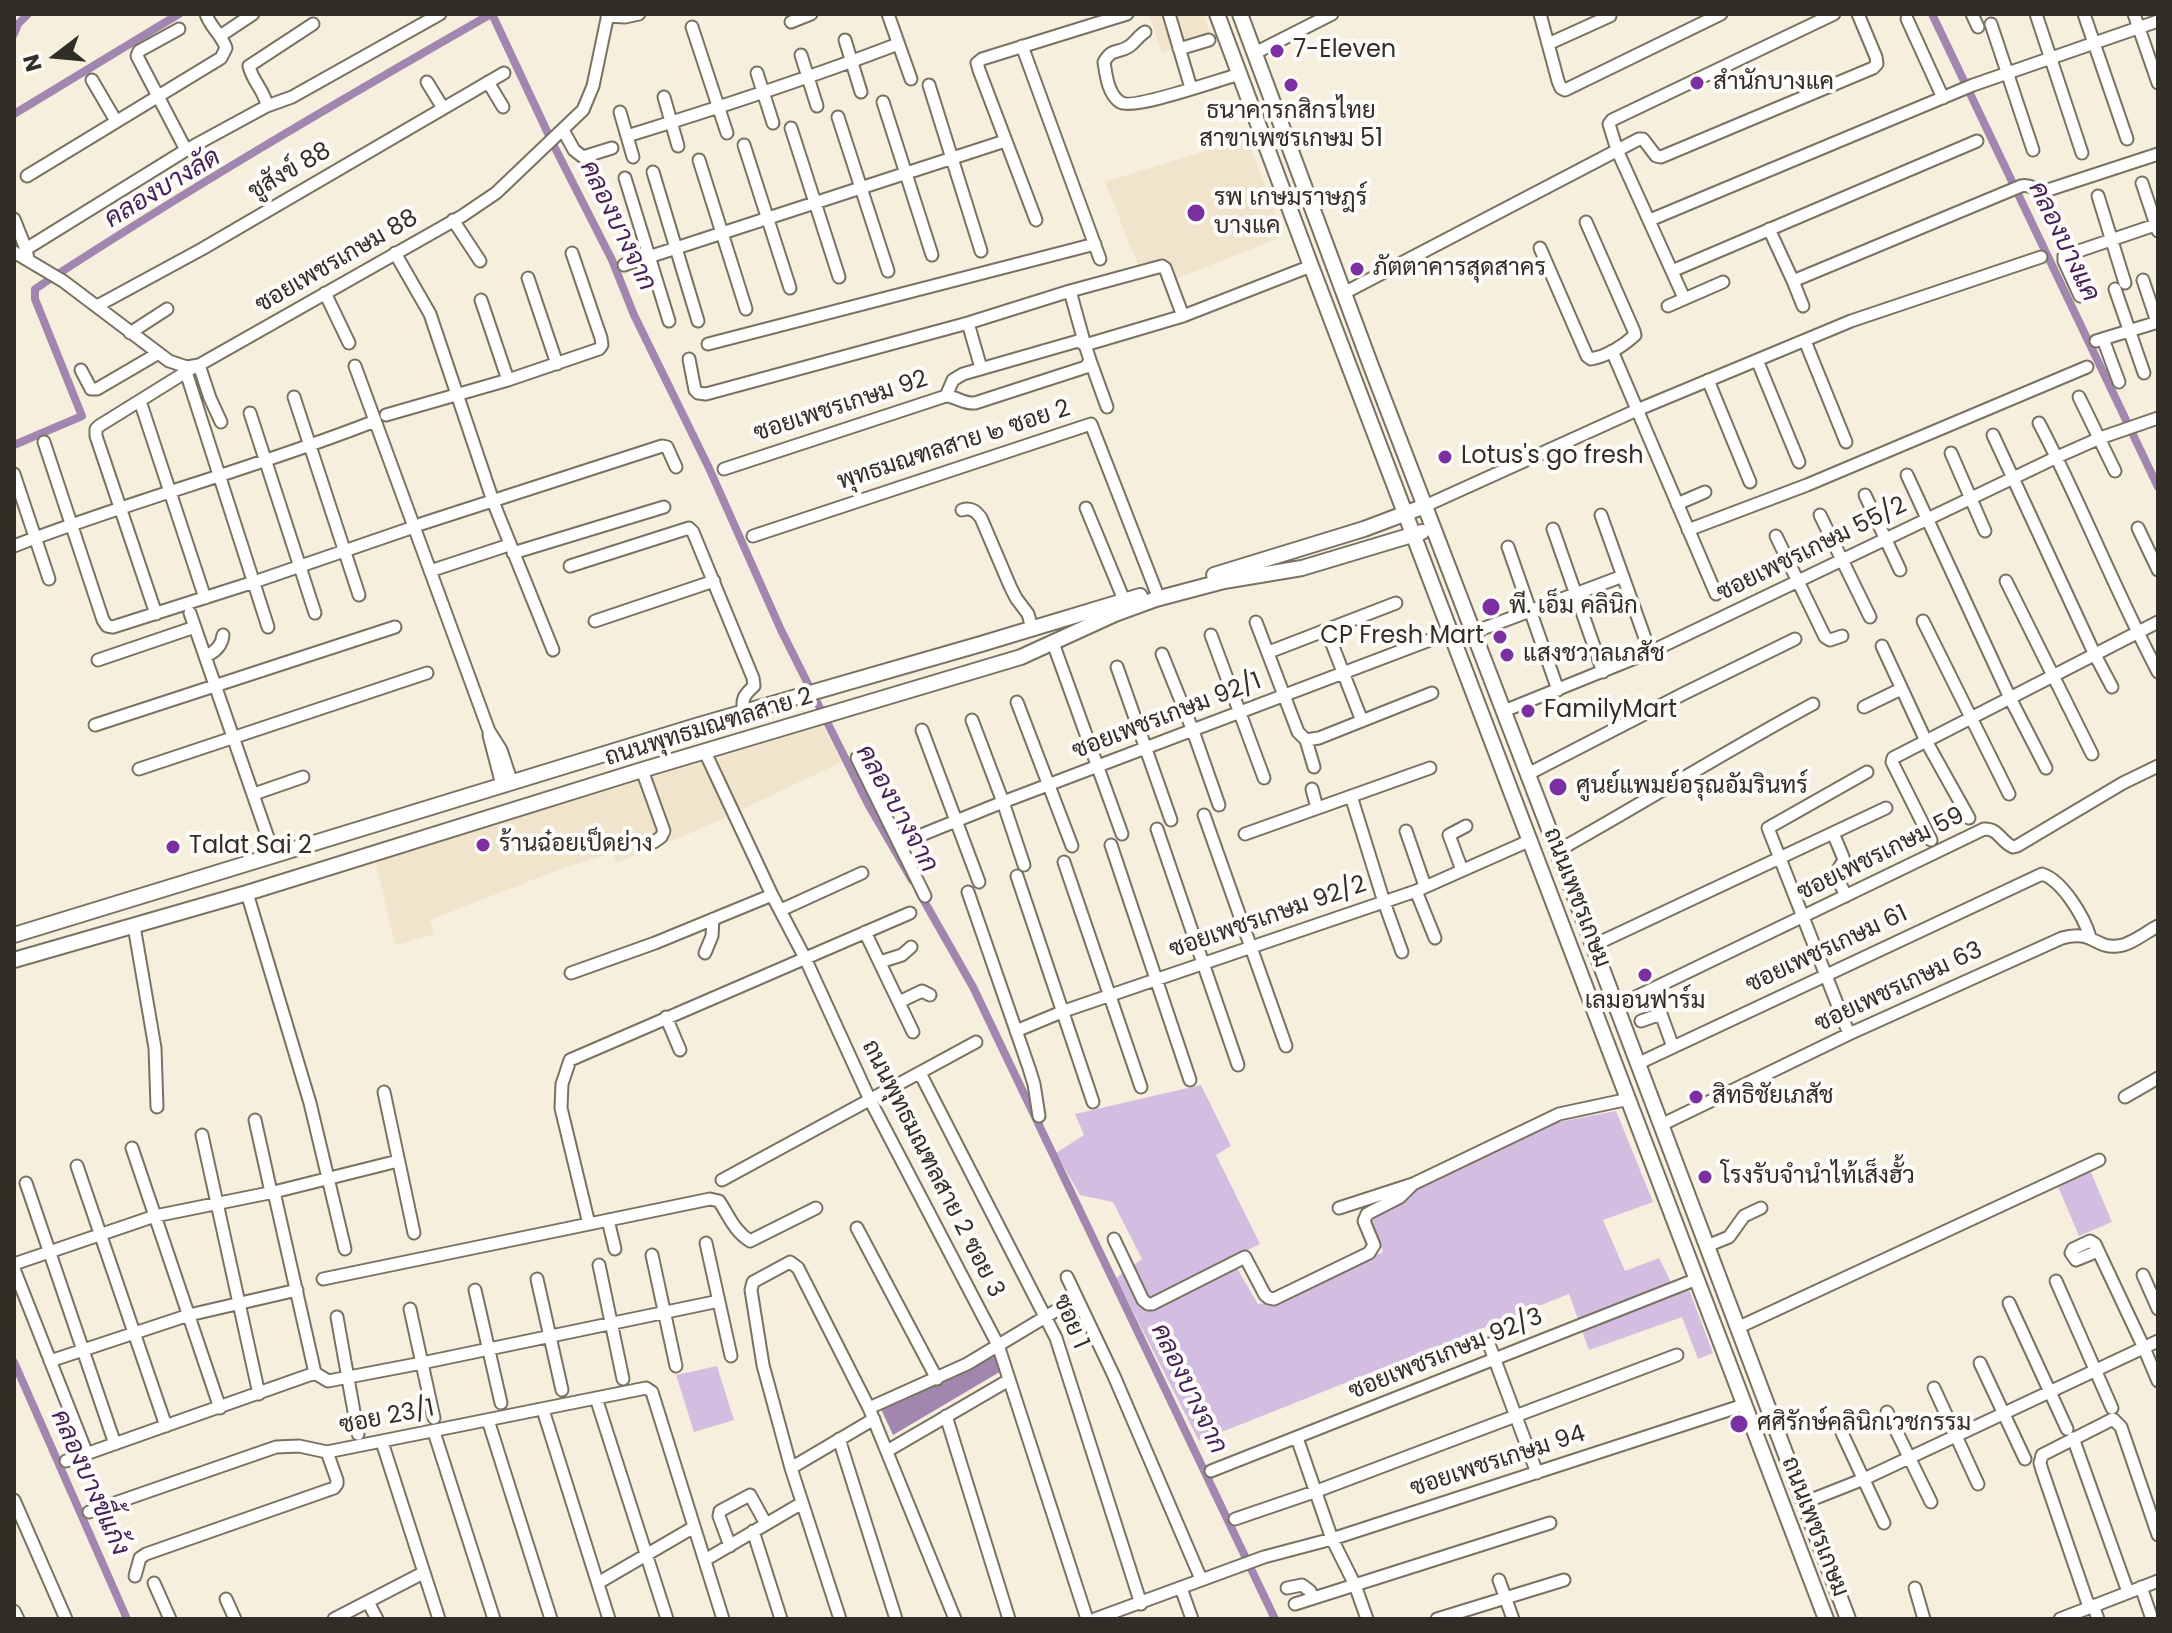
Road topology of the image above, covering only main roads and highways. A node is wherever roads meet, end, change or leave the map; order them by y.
1 (1217, 14) edge
2 (1240, 14) edge
3 (1425, 506) junction
4 (1406, 514) junction
5 (1434, 528) junction
6 (1413, 534) junction
7 (1034, 627) junction
8 (1048, 646) junction
9 (1511, 729) junction
10 (1492, 738) junction
11 (51, 923) junction
12 (20, 933) edge
13 (61, 947) junction
14 (21, 958) edge
15 (1766, 1407) junction
16 (1746, 1410) junction
17 (1826, 1619) edge
18 (1848, 1619) edge

1 - 4 main road, ถนนเพชรเกษม
2 - 3 main road, ถนนเพชรเกษม
3 - 4 main road, ถนนพุทธมณฑลสาย 2
3 - 5 main road, ถนนเพชรเกษม
4 - 6 main road, ถนนเพชรเกษม
4 - 7 main road, ถนนพุทธมณฑลสาย 2
5 - 6 main road, ถนนพุทธมณฑลสาย 2
5 - 9 main road, ถนนเพชรเกษม
6 - 8 main road, ถนนพุทธมณฑลสาย 2
6 - 10 main road, ถนนเพชรเกษม
7 - 8 main road
7 - 11 main road, ถนนพุทธมณฑลสาย 2
8 - 13 main road, ถนนพุทธมณฑลสาย 2
9 - 10 main road
9 - 15 main road, ถนนเพชรเกษม
10 - 16 main road, ถนนเพชรเกษม
11 - 12 main road, ถนนพุทธมณฑลสาย 2
11 - 13 main road
12 - 14 main road
13 - 14 main road, ถนนพุทธมณฑลสาย 2
15 - 16 main road
15 - 18 main road, ถนนเพชรเกษม
16 - 17 main road, ถนนเพชรเกษม

